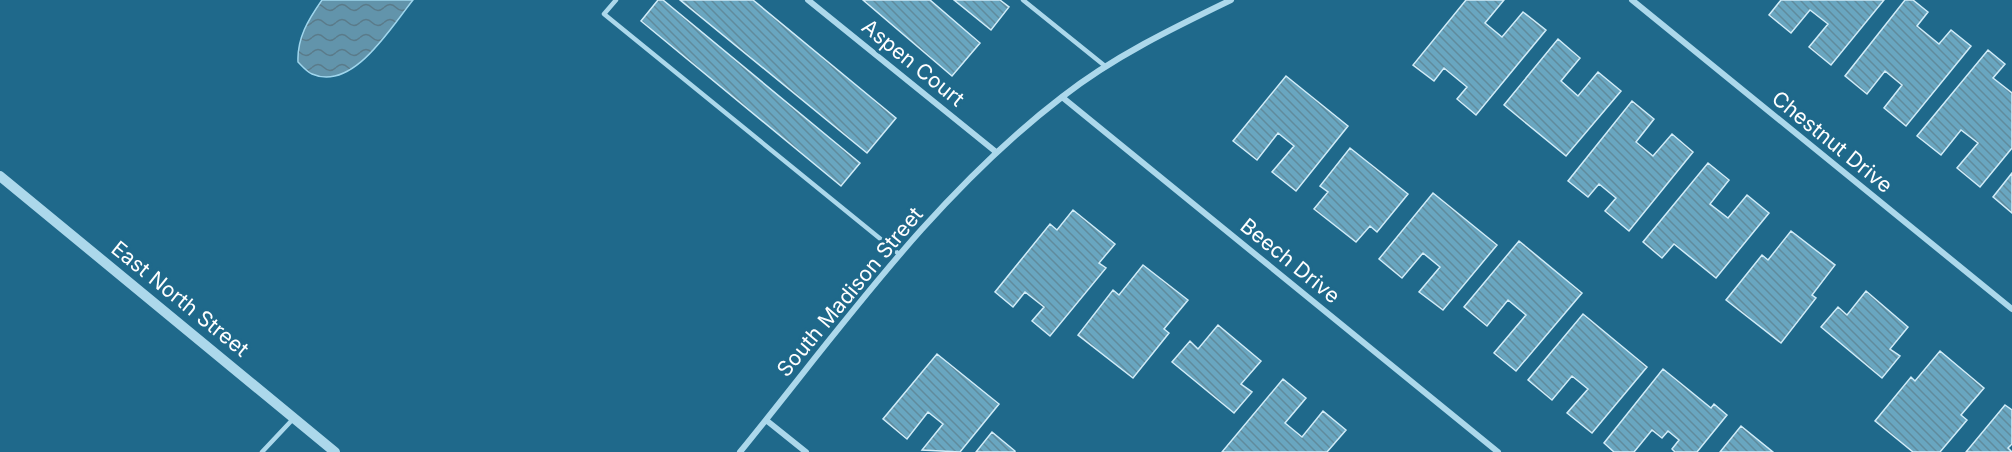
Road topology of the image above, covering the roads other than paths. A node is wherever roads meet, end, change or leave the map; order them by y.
1 (616, 0) edge
2 (808, 0) edge
3 (1023, 0) edge
4 (1230, 0) edge
5 (1632, 0) edge
6 (1105, 66) junction
7 (1062, 97) junction
8 (996, 152) junction
9 (0, 176) edge
10 (899, 254) junction
11 (2012, 309) edge
12 (294, 418) junction
13 (766, 420) junction
14 (262, 452) edge
15 (335, 452) edge
16 (740, 452) edge
17 (806, 452) edge
18 (1497, 452) edge

1 - 10 lane
2 - 8 street, Aspen Court
3 - 6 lane
4 - 6 street, South Madison Street
5 - 11 street, Chestnut Drive
6 - 7 street, South Madison Street
7 - 8 street, South Madison Street
7 - 18 street, Beech Drive
8 - 10 street, South Madison Street
9 - 12 street, East North Street
10 - 13 street, South Madison Street
12 - 14 lane
12 - 15 street, East North Street
13 - 16 street, South Madison Street
13 - 17 street

